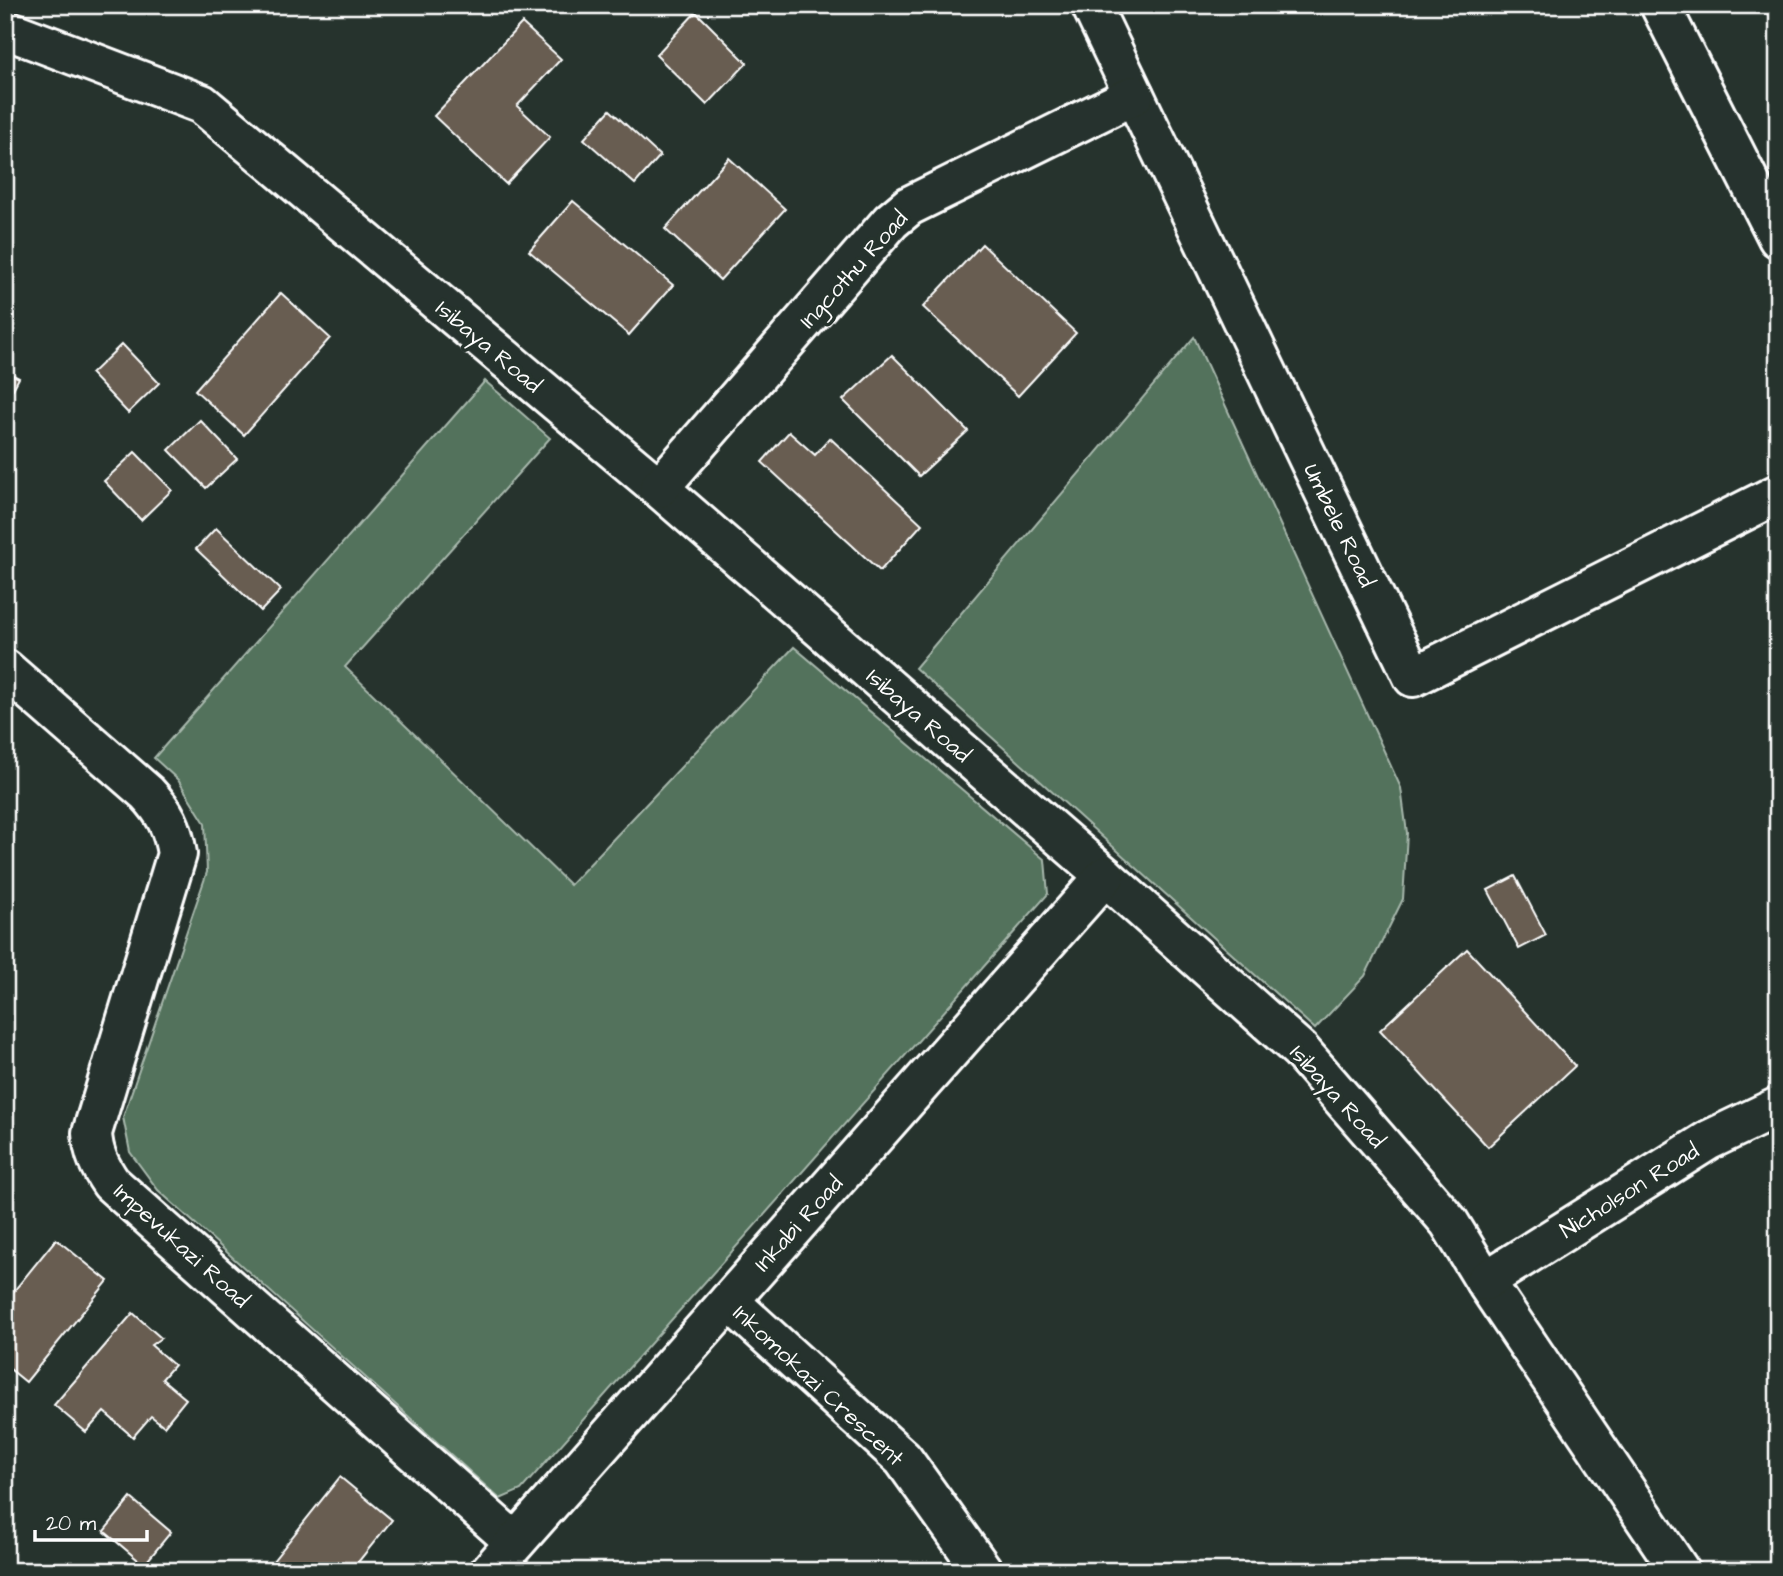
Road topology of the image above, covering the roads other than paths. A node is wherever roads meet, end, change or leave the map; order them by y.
1 (1091, 5) edge
2 (1660, 5) edge
3 (5, 29) edge
4 (1134, 95) junction
5 (1778, 238) edge
6 (659, 488) junction
7 (1778, 494) edge
8 (5, 669) edge
9 (1105, 876) junction
10 (1778, 1107) edge
11 (1485, 1281) junction
12 (729, 1301) junction
13 (515, 1542) junction
14 (490, 1571) edge
15 (983, 1571) edge
16 (1680, 1571) edge

1 - 4 street, Umbele Road
2 - 5 street
3 - 6 street, Isibaya Road
4 - 6 street, Ingcothu Road
4 - 7 street, Umbele Road
6 - 9 street, Isibaya Road
8 - 13 street, Impevukazi Road
9 - 11 street, Isibaya Road
9 - 12 street, Inkabi Road
10 - 11 street, Nicholson Road
11 - 16 street, Isibaya Road
12 - 13 street, Inkabi Road
12 - 15 street, Inkomokazi Crescent
13 - 14 street, Inkabi Road

